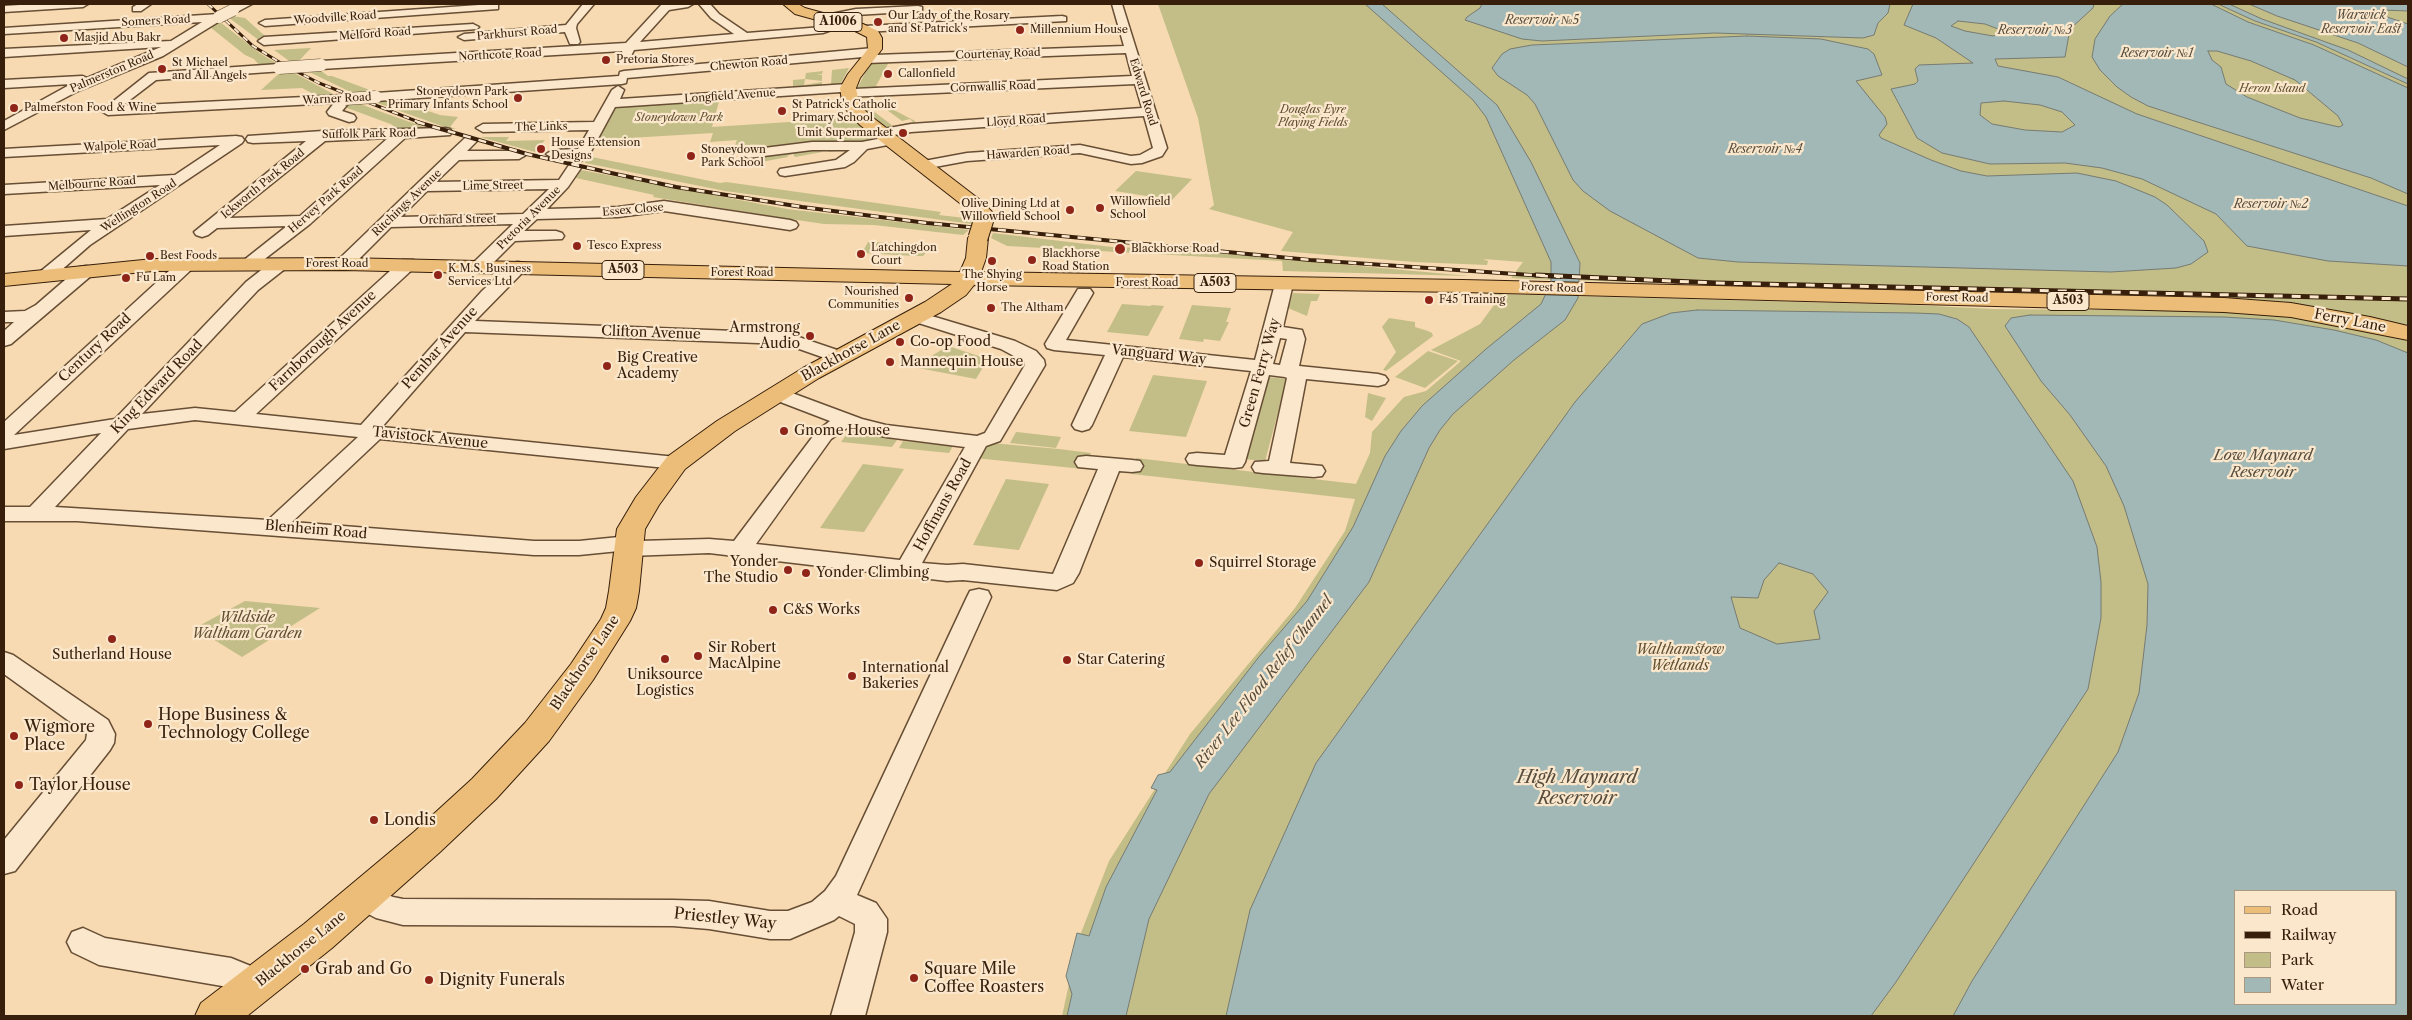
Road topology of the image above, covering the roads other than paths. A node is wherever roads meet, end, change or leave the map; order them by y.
1 (75, 4) edge
2 (83, 4) edge
3 (247, 4) edge
4 (589, 4) edge
5 (688, 4) edge
6 (704, 4) edge
7 (790, 4) edge
8 (1117, 4) edge
9 (666, 5) edge
10 (496, 6) edge
11 (4, 8) edge
12 (929, 9) dead end
13 (219, 18) junction
14 (824, 18) junction
15 (296, 21) junction
16 (1007, 21) junction
17 (265, 23) dead end
18 (845, 23) junction
19 (953, 23) junction
20 (473, 27) junction
21 (570, 28) junction
22 (864, 29) junction
23 (4, 30) edge
24 (1066, 34) dead end
25 (464, 37) junction
26 (746, 37) junction
27 (1008, 37) dead end
28 (953, 39) dead end
29 (277, 40) junction
30 (264, 41) dead end
31 (176, 43) junction
32 (629, 47) junction
33 (1130, 49) junction
34 (576, 50) junction
35 (537, 52) junction
36 (4, 53) edge
37 (870, 55) junction
38 (452, 58) junction
39 (528, 66) dead end
40 (152, 76) joint
41 (623, 78) junction
42 (96, 79) junction
43 (1138, 80) junction
44 (4, 84) edge
45 (848, 90) junction
46 (345, 99) junction
47 (612, 103) junction
48 (1149, 112) junction
49 (349, 118) dead end
50 (4, 126) edge
51 (599, 126) junction
52 (477, 131) joint
53 (445, 132) dead end
54 (402, 133) junction
55 (323, 135) junction
56 (888, 137) junction
57 (252, 139) dead end
58 (237, 140) joint
59 (862, 146) junction
60 (4, 153) edge
61 (553, 154) dead end
62 (748, 154) dead end
63 (519, 155) dead end
64 (454, 156) junction
65 (580, 159) junction
66 (1131, 160) joint
67 (924, 165) junction
68 (785, 172) dead end
69 (180, 179) junction
70 (563, 184) junction
71 (423, 187) junction
72 (4, 189) edge
73 (531, 216) junction
74 (304, 221) junction
75 (387, 222) junction
76 (112, 224) junction
77 (790, 225) dead end
78 (4, 231) edge
79 (513, 236) junction
80 (556, 236) dead end
81 (188, 264) junction
82 (247, 264) junction
83 (280, 264) junction
84 (344, 264) junction
85 (408, 264) junction
86 (480, 266) junction
87 (518, 267) junction
88 (86, 271) junction
89 (44, 276) junction
90 (968, 279) junction
91 (4, 280) edge
92 (1284, 284) junction
93 (1084, 293) dead end
94 (2291, 310) joint
95 (29, 316) junction
96 (915, 316) junction
97 (4, 317) edge
98 (460, 326) junction
99 (1273, 331) junction
100 (2408, 333) edge
101 (4, 340) edge
102 (1116, 351) junction
103 (839, 357) junction
104 (1280, 370) junction
105 (1378, 380) dead end
106 (777, 394) junction
107 (239, 419) junction
108 (844, 420) junction
109 (121, 424) junction
110 (1082, 425) dead end
111 (370, 432) junction
112 (4, 433) edge
113 (978, 442) junction
114 (4, 443) edge
115 (1197, 459) dead end
116 (1086, 462) dead end
117 (676, 463) junction
118 (1314, 471) dead end
119 (37, 513) junction
120 (4, 514) edge
121 (273, 527) junction
122 (629, 546) junction
123 (740, 549) junction
124 (907, 568) junction
125 (979, 597) dead end
126 (4, 661) edge
127 (4, 862) edge
128 (364, 897) junction
129 (836, 900) junction
130 (83, 942) dead end
131 (256, 984) junction
132 (216, 1016) edge
133 (848, 1016) edge

1 - 2 street
1 - 11 street
3 - 13 street, Palmerston Road, bridge
4 - 21 street
5 - 9 street
6 - 26 street
7 - 14 main road, A1006
8 - 33 street, Edward Road
9 - 32 street
10 - 15 street, Woodville Road
10 - 20 street
12 - 14 street
13 - 23 street, Somers Road
13 - 31 street, Palmerston Road
14 - 18 main road, A1006
15 - 17 street, Woodville Road
15 - 29 street
16 - 19 street
16 - 24 street
16 - 27 street
18 - 22 main road, A1006
18 - 26 street, Northcote Road
19 - 22 street
19 - 28 street
20 - 25 street
20 - 29 street, Melford Road
21 - 25 street, Parkhurst Road
21 - 34 street
22 - 37 main road, A1006
25 - 38 street
26 - 32 street, Northcote Road
29 - 30 street, Melford Road
31 - 36 street
31 - 42 street, Palmerston Road
32 - 34 street, Northcote Road
32 - 41 street, Pretoria Avenue
33 - 37 street, Courtenay Road
33 - 43 street, Edward Road
34 - 35 street, Northcote Road
35 - 38 street, Northcote Road
35 - 39 street
37 - 41 street, Chewton Road
37 - 45 main road
38 - 40 street, Northcote Road, bridge
40 - 46 street, Warner Road
41 - 46 street, Warner Road, bridge
41 - 47 street, Pretoria Avenue
42 - 44 street
42 - 50 street, Palmerston Road
43 - 45 street, Cornwallis Road
43 - 48 street, Edward Road
45 - 47 street, Longfield Avenue
45 - 56 main road
46 - 49 street
47 - 51 street, Pretoria Avenue
48 - 56 street, Lloyd Road
48 - 66 street, Edward Road
51 - 52 street, The Links
51 - 65 street, Pretoria Avenue
52 - 64 street, Ritchings Avenue
53 - 54 street, Suffolk Park Road
54 - 55 street, Suffolk Park Road
54 - 74 street, Hervey Park Road
55 - 57 street, Suffolk Park Road
55 - 74 street, Ickworth Park Road
56 - 59 street, Lloyd Road
56 - 67 main road
58 - 60 street, Walpole Road
58 - 69 street, Wellington Road
59 - 62 street, Lloyd Road
59 - 68 street
61 - 65 street
63 - 64 street
64 - 71 street, Ritchings Avenue
65 - 70 street, Pretoria Avenue
66 - 67 street, Hawarden Road
67 - 90 main road, bridge
69 - 72 street, Melbourne Road
69 - 76 street, Wellington Road
70 - 71 street, Lime Street
70 - 73 street, Pretoria Avenue
71 - 75 street, Ritchings Avenue
73 - 75 street, Orchard Street
73 - 77 street, Essex Close
73 - 79 street, Pretoria Avenue
74 - 82 street, Hervey Park Road
75 - 84 street, Ritchings Avenue
76 - 78 street
76 - 89 street, Wellington Road
79 - 80 street
79 - 86 street, Pretoria Avenue
81 - 82 main road, Forest Road / A503
81 - 88 main road, Forest Road / A503
81 - 112 street, Century Road
82 - 83 main road, Forest Road / A503
83 - 84 main road, Forest Road / A503
83 - 109 street, King Edward Road
84 - 85 main road, Forest Road / A503
85 - 86 main road, Forest Road / A503
85 - 107 street, Farnborough Avenue
86 - 87 main road, Forest Road / A503
87 - 90 main road, Forest Road / A503
87 - 98 street, Pembar Avenue
88 - 89 main road, Forest Road / A503
88 - 95 street
89 - 91 main road, Forest Road / A503
90 - 92 main road, Forest Road / A503
90 - 96 main road, Blackhorse Lane
92 - 94 main road, Forest Road / A503
92 - 99 street, Green Ferry Way
93 - 102 street, Vanguard Way
94 - 100 main road, Ferry Lane / A503
95 - 97 street
95 - 101 street
96 - 103 main road, Blackhorse Lane
96 - 113 street
98 - 103 street, Clifton Avenue
98 - 111 street, Pembar Avenue
99 - 104 street, Green Ferry Way
99 - 104 street
102 - 104 street, Vanguard Way
102 - 110 street
103 - 106 main road, Blackhorse Lane
104 - 105 street, Vanguard Way
104 - 115 street, Green Ferry Way
104 - 118 street
106 - 108 street
106 - 117 main road, Blackhorse Lane
107 - 109 street, Tavistock Avenue
107 - 111 street, Tavistock Avenue
108 - 113 street
108 - 123 street
109 - 114 street, Tavistock Avenue
109 - 119 street, King Edward Road
111 - 117 street, Tavistock Avenue
111 - 121 street, Pembar Avenue
113 - 124 street, Hoffmans Road
116 - 124 street, Blenheim Road
117 - 122 main road, Blackhorse Lane
119 - 120 street, Blenheim Road
119 - 121 street, Blenheim Road
121 - 122 street, Blenheim Road
122 - 123 street, Blenheim Road
122 - 128 main road, Blackhorse Lane
123 - 124 street, Blenheim Road
125 - 129 street, Priestley Way
126 - 127 street
128 - 129 street, Priestley Way
128 - 131 main road, Blackhorse Lane
129 - 133 street
130 - 131 street
131 - 132 main road, Blackhorse Lane

